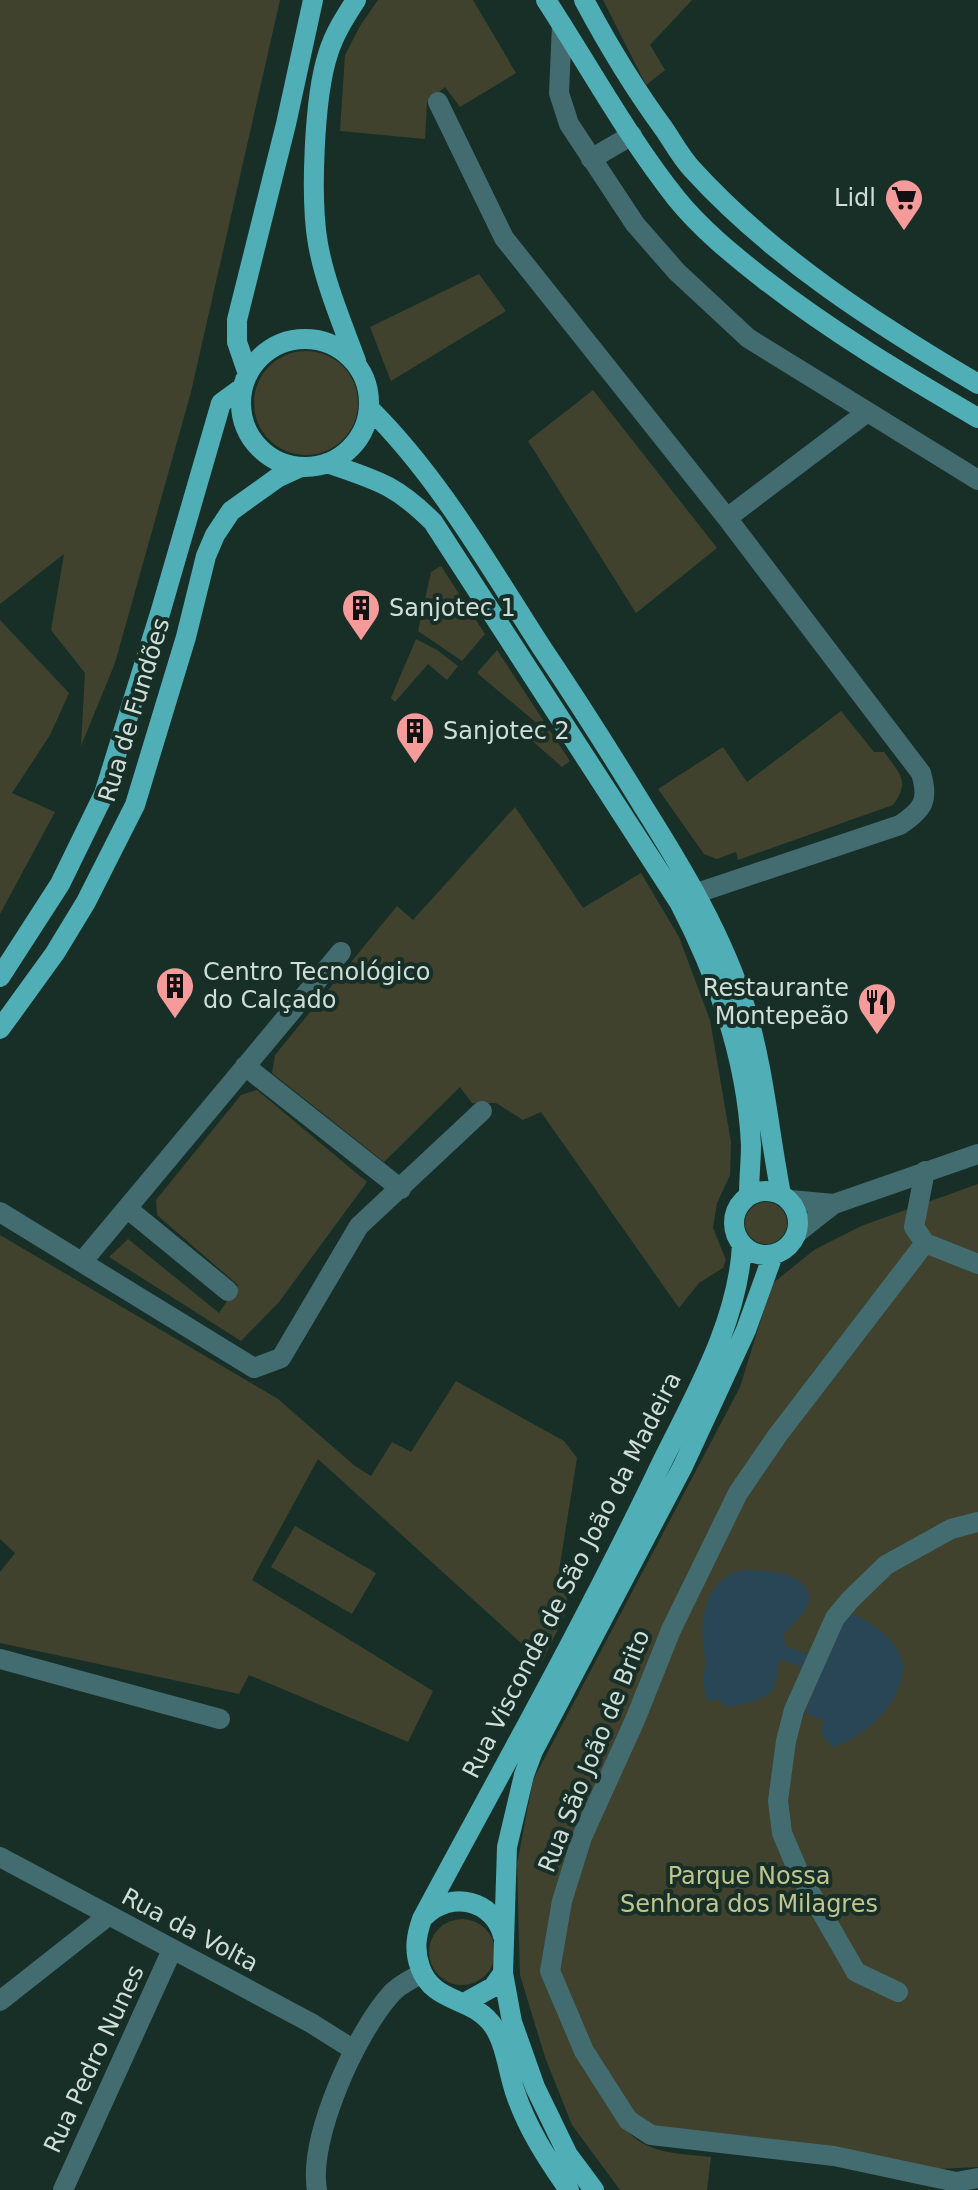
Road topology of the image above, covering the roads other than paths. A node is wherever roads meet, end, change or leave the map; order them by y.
1 (313, 0) edge
2 (356, 0) edge
3 (546, 0) edge
4 (584, 0) edge
5 (562, 25) junction
6 (438, 102) dead end
7 (632, 135) junction
8 (591, 159) junction
9 (357, 364) junction
10 (246, 380) junction
11 (978, 384) edge
12 (369, 408) junction
13 (866, 413) junction
14 (978, 418) edge
15 (327, 463) junction
16 (301, 467) junction
17 (978, 480) edge
18 (727, 518) junction
19 (697, 893) junction
20 (341, 952) dead end
21 (0, 977) edge
22 (0, 1029) edge
23 (245, 1066) junction
24 (482, 1111) dead end
25 (978, 1154) edge
26 (925, 1171) junction
27 (401, 1189) junction
28 (749, 1195) junction
29 (786, 1197) junction
30 (834, 1204) junction
31 (128, 1209) junction
32 (0, 1212) edge
33 (797, 1233) junction
34 (925, 1243) junction
35 (742, 1245) junction
36 (773, 1255) junction
37 (82, 1262) junction
38 (978, 1264) edge
39 (228, 1291) dead end
40 (978, 1522) edge
41 (0, 1659) edge
42 (220, 1719) dead end
43 (0, 1857) edge
44 (108, 1916) junction
45 (422, 1919) junction
46 (504, 1940) junction
47 (172, 1950) junction
48 (422, 1973) junction
49 (503, 1973) junction
50 (898, 1992) dead end
51 (0, 2001) edge
52 (466, 2002) junction
53 (354, 2050) junction
54 (978, 2178) edge
55 (313, 2189) edge
56 (63, 2190) edge
57 (569, 2190) edge
58 (594, 2190) edge

1 - 10 main road
2 - 9 main road
3 - 5 main road
4 - 11 main road
5 - 7 main road
5 - 8 street
6 - 18 street
7 - 8 street
7 - 14 main road
8 - 13 street
9 - 10 main road
9 - 12 main road
10 - 16 main road
10 - 21 main road, Rua de Fundões
12 - 15 main road, Rua Visconde de São João da Madeira
12 - 19 main road
13 - 17 street
13 - 18 street
15 - 16 main road, Rua Visconde de São João da Madeira
15 - 28 main road, Rua Visconde de São João da Madeira
16 - 22 main road, Rua de Fundões
18 - 19 street
19 - 29 main road
20 - 23 street
23 - 27 street
23 - 31 street
24 - 27 street
25 - 26 street
26 - 30 street
26 - 34 street
27 - 37 street
28 - 29 main road
28 - 35 main road, Rua Visconde de São João da Madeira
29 - 30 street
29 - 33 main road
30 - 33 street
31 - 37 street
31 - 39 street
32 - 37 street
33 - 36 main road, Rua Visconde de São João da Madeira
34 - 38 street
34 - 54 street, Rua São João de Brito
35 - 36 main road
35 - 45 main road, Rua Visconde de São João da Madeira
36 - 46 main road, Rua Visconde de São João da Madeira
40 - 50 street
41 - 42 street
43 - 44 street, Rua da Volta
44 - 47 street, Rua da Volta
44 - 51 street
45 - 46 main road
45 - 48 main road, Rua Visconde de São João da Madeira
46 - 49 main road, Rua Visconde de São João da Madeira
47 - 53 street, Rua da Volta
47 - 56 street, Rua Pedro Nunes
48 - 52 main road
48 - 53 street
49 - 52 main road
49 - 58 main road, Rua Visconde de São João da Madeira
52 - 57 main road
53 - 55 street

